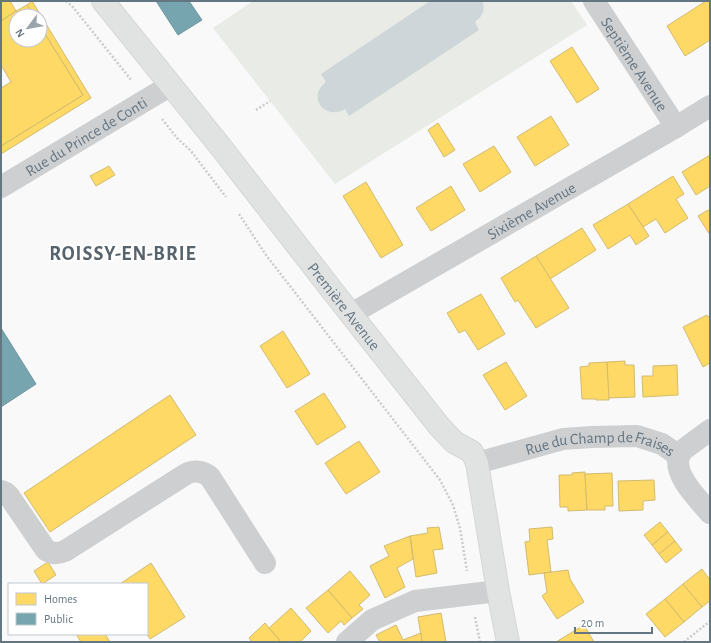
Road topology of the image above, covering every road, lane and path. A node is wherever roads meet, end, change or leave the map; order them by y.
1 (66, 1) edge
2 (103, 1) edge
3 (594, 1) edge
4 (171, 85) junction
5 (147, 100) junction
6 (270, 101) dead end
7 (710, 106) edge
8 (256, 110) dead end
9 (676, 127) junction
10 (1, 187) edge
11 (230, 201) dead end
12 (239, 213) dead end
13 (351, 314) junction
14 (710, 430) edge
15 (679, 456) junction
16 (477, 463) junction
17 (1, 491) edge
18 (710, 513) edge
19 (265, 563) dead end
20 (498, 591) junction
21 (471, 594) junction
22 (710, 621) edge
23 (347, 642) edge
24 (480, 642) edge
25 (508, 642) edge
26 (684, 642) edge

1 - 5 path
2 - 4 main road, Première Avenue
3 - 9 street, Septième Avenue
4 - 5 street, Rue du Prince de Conti
4 - 13 main road, Première Avenue
5 - 10 street, Rue du Prince de Conti
5 - 11 path
6 - 8 path
7 - 9 street, Sixième Avenue
9 - 13 street, Sixième Avenue
12 - 21 path
13 - 16 main road, Première Avenue
14 - 15 street
15 - 16 street, Rue du Champ de Fraises
15 - 18 street, Rue du Champ de Fraises
16 - 20 main road, Première Avenue
17 - 19 street
20 - 21 street
20 - 25 main road, Première Avenue
21 - 23 street
21 - 24 path
22 - 26 path

